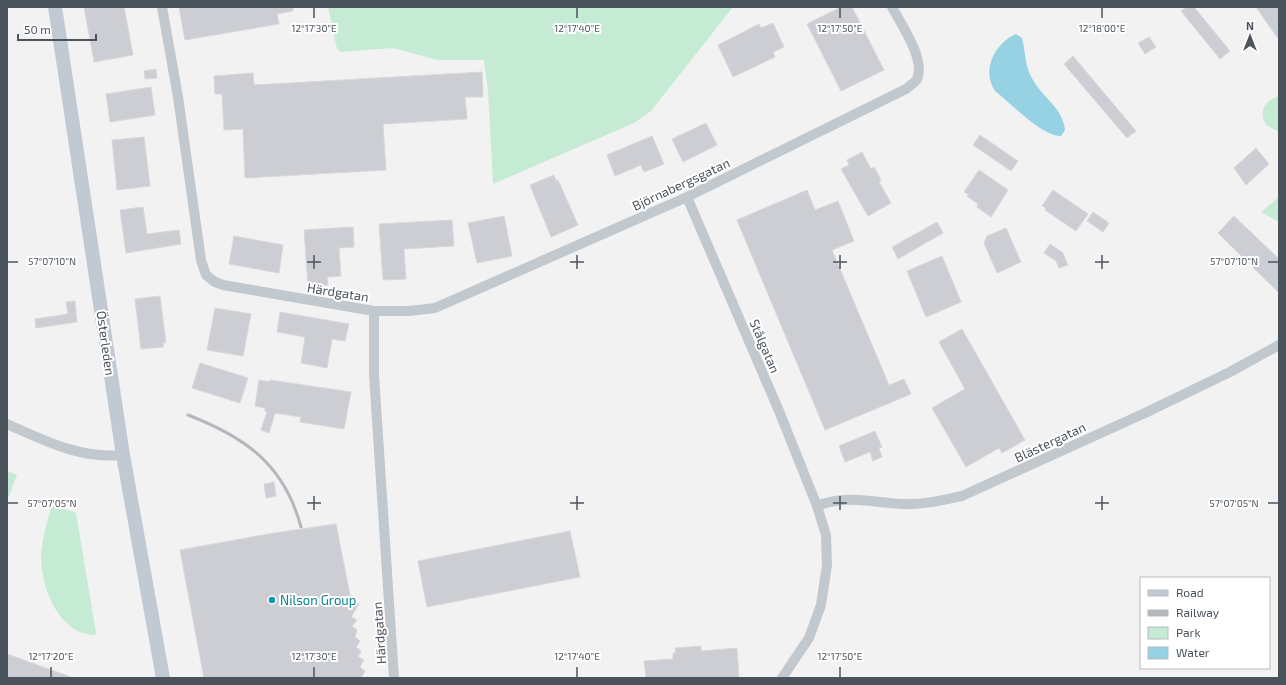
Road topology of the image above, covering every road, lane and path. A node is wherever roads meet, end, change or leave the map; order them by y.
1 (55, 7) edge
2 (162, 7) edge
3 (892, 7) edge
4 (686, 197) junction
5 (374, 311) junction
6 (1279, 346) edge
7 (7, 424) edge
8 (123, 455) junction
9 (817, 506) junction
10 (163, 678) edge
11 (394, 678) edge
12 (782, 678) edge

1 - 8 main road, Österleden
2 - 5 street, Härdgatan
3 - 4 street, Björnabergsgatan
4 - 5 street, Björnabergsgatan
4 - 9 street, Stålgatan
5 - 11 street, Härdgatan
6 - 9 street, Blästergatan
7 - 8 street
8 - 10 main road, Österleden
9 - 12 street, Stålgatan

